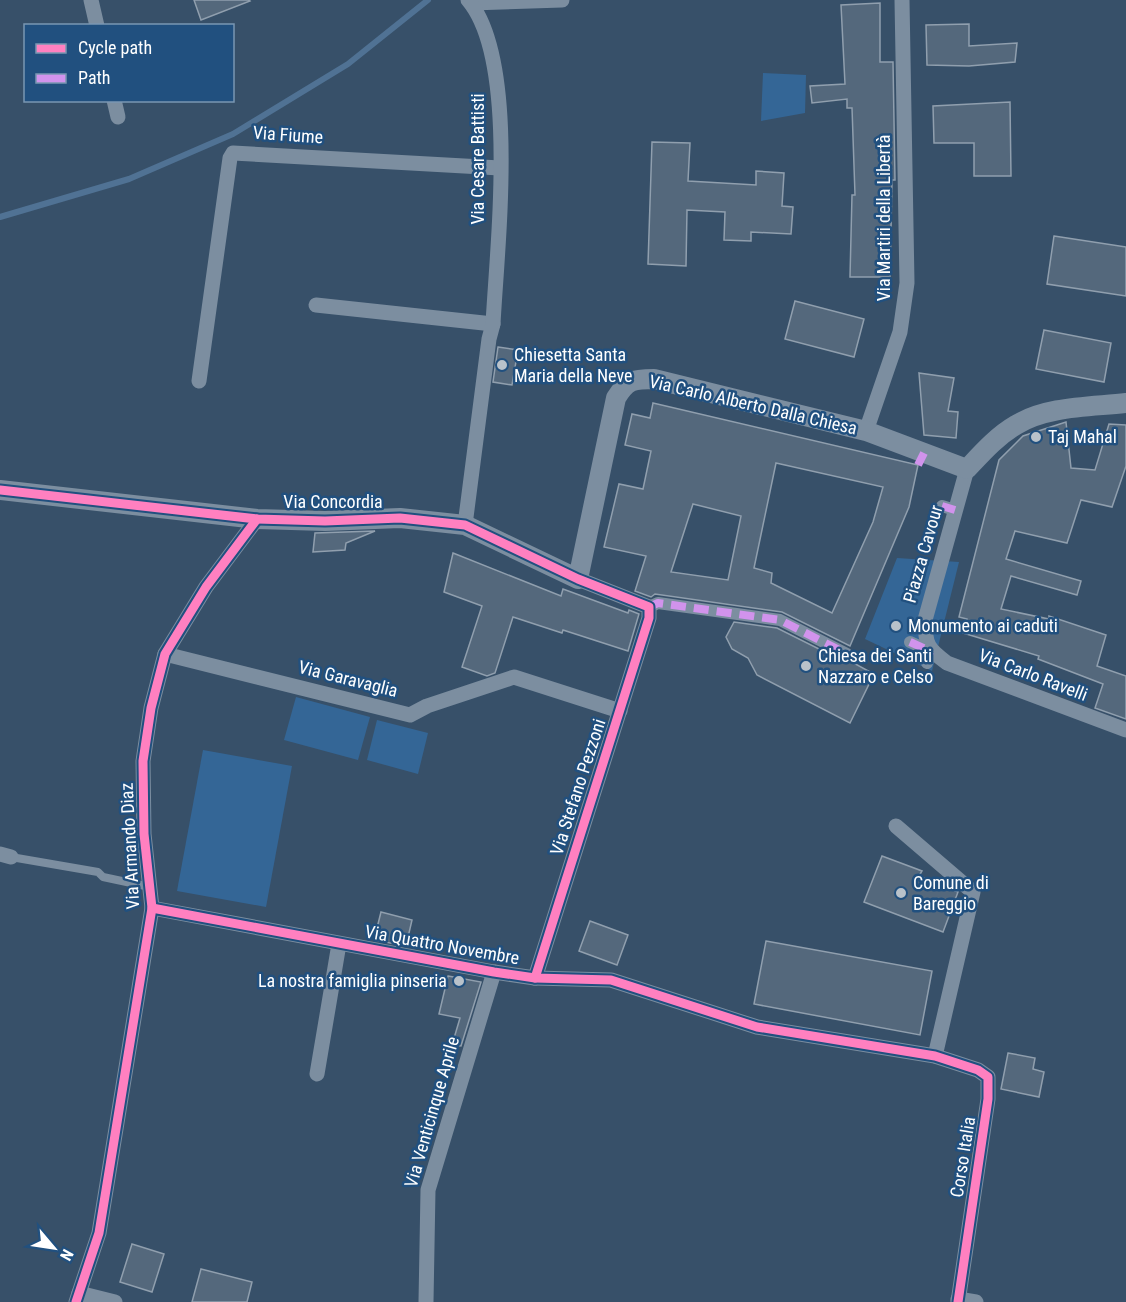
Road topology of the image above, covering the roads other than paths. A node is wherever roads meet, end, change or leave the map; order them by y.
1 (91, 0) edge
2 (562, 0) edge
3 (902, 0) edge
4 (470, 2) edge
5 (96, 24) edge
6 (114, 102) edge
7 (118, 117) dead end
8 (500, 168) junction
9 (316, 305) dead end
10 (493, 324) junction
11 (199, 381) dead end
12 (1126, 403) edge
13 (867, 431) junction
14 (967, 469) junction
15 (0, 490) edge
16 (258, 519) junction
17 (465, 525) junction
18 (578, 579) junction
19 (650, 607) junction
20 (910, 642) dead end
21 (165, 654) junction
22 (847, 654) dead end
23 (928, 657) junction
24 (620, 711) junction
25 (1126, 730) edge
26 (896, 826) dead end
27 (6, 855) edge
28 (150, 887) junction
29 (152, 908) junction
30 (339, 944) junction
31 (494, 972) junction
32 (535, 978) junction
33 (935, 1056) junction
34 (317, 1074) dead end
35 (78, 1297) edge
36 (958, 1300) edge
37 (115, 1302) edge
38 (426, 1302) edge
39 (976, 1302) edge

1 - 5 street
2 - 4 street
3 - 13 street, Via Martiri della Libertà
4 - 8 street, Via Cesare Battisti
6 - 7 street
8 - 10 street, Via Cesare Battisti
8 - 11 street, Via Fiume
9 - 10 street
10 - 17 street, Via Cesare Battisti
12 - 14 street
13 - 14 street, Via Carlo Alberto Dalla Chiesa
13 - 18 street, Via Carlo Alberto Dalla Chiesa
14 - 23 street, Piazza Cavour
15 - 16 street, Via Concordia
16 - 17 street, Via Concordia
16 - 21 street, Via Armando Diaz
17 - 18 street, Via Concordia
18 - 19 street, Via Concordia
19 - 22 street
19 - 24 street, Via Stefano Pezzoni
20 - 23 street
21 - 24 street, Via Garavaglia
21 - 28 street, Via Armando Diaz
23 - 25 street, Via Carlo Ravelli
24 - 32 street, Via Stefano Pezzoni
26 - 33 street
27 - 28 lane
28 - 29 street, Via Armando Diaz
29 - 30 street, Via Quattro Novembre
29 - 35 street, Via Armando Diaz
30 - 31 street, Via Quattro Novembre
30 - 34 street
31 - 32 street, Via Quattro Novembre
31 - 38 street, Via Venticinque Aprile
32 - 33 street, Via Quattro Novembre
33 - 36 street, Corso Italia
35 - 37 street
36 - 39 street

